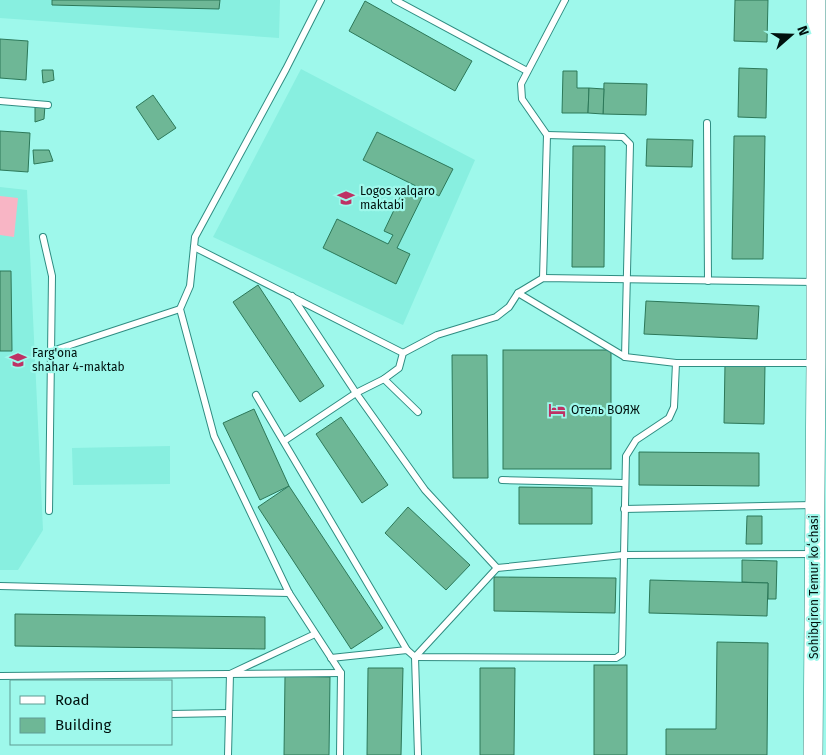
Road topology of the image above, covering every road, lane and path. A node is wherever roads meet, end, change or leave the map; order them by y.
1 (321, 0) edge
2 (394, 0) edge
3 (565, 0) edge
4 (816, 0) edge
5 (527, 71) junction
6 (0, 101) edge
7 (48, 105) dead end
8 (707, 123) dead end
9 (547, 135) junction
10 (42, 237) dead end
11 (194, 247) junction
12 (544, 278) junction
13 (626, 280) junction
14 (708, 281) junction
15 (816, 282) junction
16 (518, 293) junction
17 (292, 296) junction
18 (180, 309) junction
19 (52, 351) junction
20 (403, 353) junction
21 (625, 356) junction
22 (676, 363) junction
23 (816, 363) junction
24 (384, 379) junction
25 (356, 393) junction
26 (256, 395) dead end
27 (418, 412) dead end
28 (284, 441) junction
29 (502, 480) dead end
30 (624, 483) junction
31 (815, 505) junction
32 (624, 508) junction
33 (49, 511) dead end
34 (814, 554) junction
35 (623, 556) junction
36 (497, 568) junction
37 (0, 586) edge
38 (289, 593) junction
39 (314, 634) junction
40 (407, 650) junction
41 (414, 657) junction
42 (331, 658) junction
43 (341, 673) junction
44 (230, 674) junction
45 (0, 676) edge
46 (229, 713) junction
47 (172, 714) edge
48 (228, 755) edge
49 (340, 755) edge
50 (418, 755) edge
51 (813, 755) edge

1 - 11 lane
2 - 5 lane
3 - 5 lane
4 - 15 main road, Sohibqiron Temur koʻchasi
5 - 9 lane
6 - 7 lane
8 - 14 lane
9 - 12 lane
9 - 13 lane
10 - 19 lane
11 - 17 lane
11 - 18 lane
12 - 13 lane
12 - 16 lane
13 - 14 lane
13 - 21 lane
14 - 15 lane
15 - 23 main road, Sohibqiron Temur koʻchasi
16 - 20 lane
16 - 21 lane
17 - 20 lane
17 - 25 lane
18 - 19 lane
18 - 38 lane
19 - 33 lane
20 - 24 lane
21 - 22 lane
22 - 23 lane
22 - 30 lane
23 - 31 main road, Sohibqiron Temur koʻchasi
24 - 25 lane
24 - 27 lane
25 - 28 lane
25 - 36 lane
26 - 28 lane
28 - 40 lane
29 - 30 lane
30 - 32 lane
31 - 32 lane
31 - 34 main road, Sohibqiron Temur koʻchasi
32 - 35 lane
34 - 35 lane
34 - 51 main road, Sohibqiron Temur koʻchasi
35 - 36 lane
35 - 41 lane
36 - 41 lane
37 - 38 lane
38 - 39 lane
39 - 42 lane
39 - 44 lane
40 - 41 lane
40 - 42 lane
41 - 50 lane
42 - 43 lane
43 - 44 lane
43 - 49 lane
44 - 45 lane
44 - 46 lane
46 - 47 lane
46 - 48 lane

